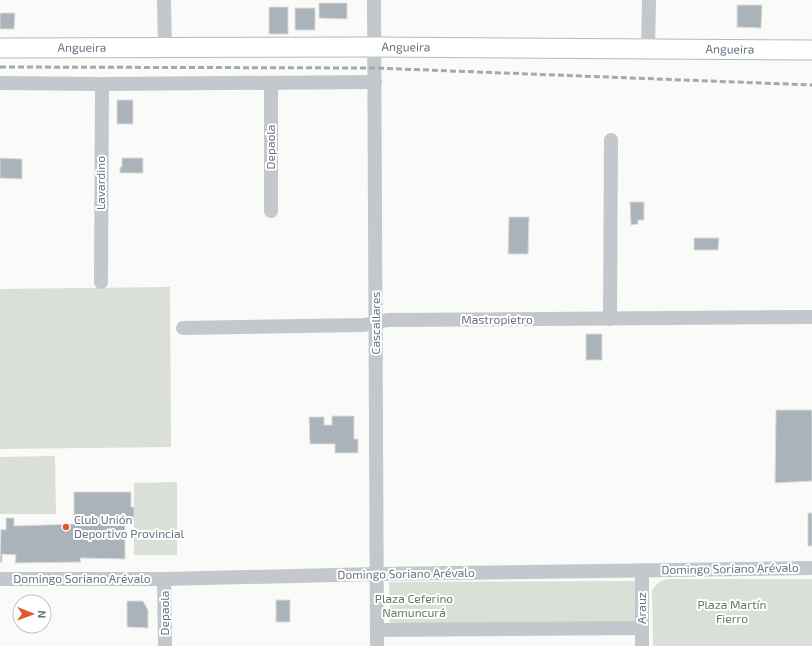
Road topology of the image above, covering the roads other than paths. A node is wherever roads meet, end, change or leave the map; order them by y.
1 (164, 0) edge
2 (374, 0) edge
3 (649, 0) edge
4 (374, 47) junction
5 (0, 48) edge
6 (165, 48) junction
7 (648, 49) junction
8 (812, 50) edge
9 (375, 82) junction
10 (0, 83) edge
11 (271, 83) junction
12 (102, 84) junction
13 (611, 140) dead end
14 (271, 211) dead end
15 (101, 282) dead end
16 (812, 317) edge
17 (610, 319) junction
18 (376, 324) junction
19 (183, 328) dead end
20 (812, 568) edge
21 (642, 570) junction
22 (376, 574) junction
23 (0, 579) edge
24 (164, 579) junction
25 (642, 628) junction
26 (377, 630) junction
27 (165, 646) edge
28 (377, 646) edge
29 (642, 646) edge

1 - 6 street
2 - 4 street, Cascallares
3 - 7 street
4 - 6 street, Angueira
4 - 7 street, Angueira
4 - 9 street, Cascallares
5 - 6 street, Angueira
7 - 8 street, Angueira
9 - 11 street
9 - 18 street, Cascallares
10 - 12 street
11 - 12 street
11 - 14 street, Depaola
12 - 15 street, Lavardino
13 - 17 street
16 - 17 street, Mastropietro
17 - 18 street, Mastropietro
18 - 19 street, Mastropietro
18 - 22 street, Cascallares
20 - 21 street, Domingo Soriano Arévalo
21 - 22 street, Domingo Soriano Arévalo
21 - 25 street, Arauz
22 - 24 street, Domingo Soriano Arévalo
22 - 26 street, Cascallares
23 - 24 street, Domingo Soriano Arévalo
24 - 27 street, Depaola
25 - 26 street
25 - 29 street, Arauz
26 - 28 street, Cascallares

